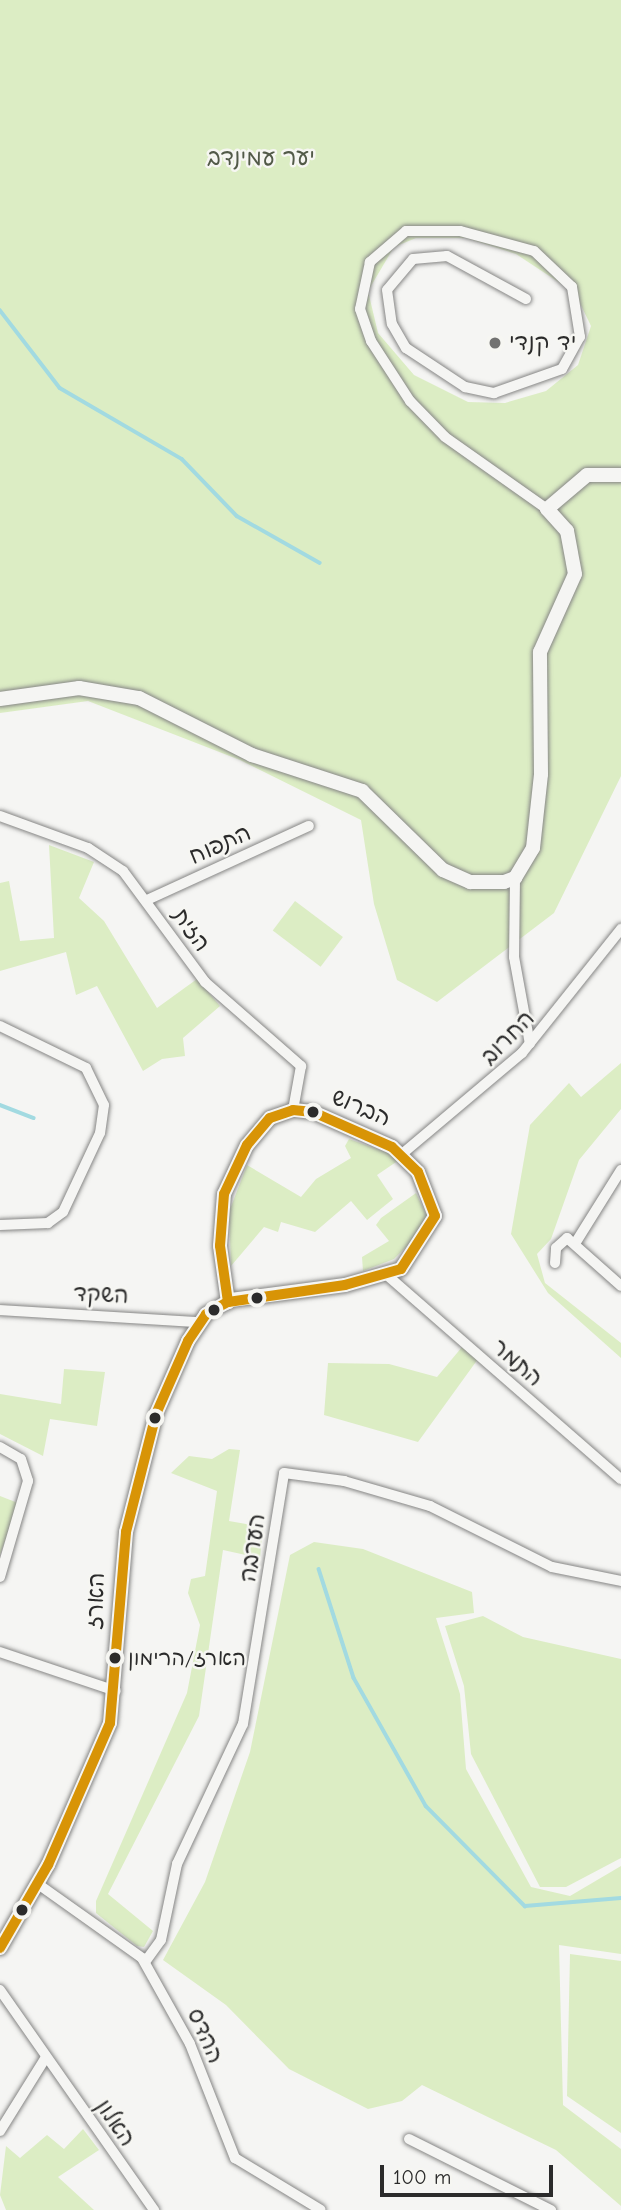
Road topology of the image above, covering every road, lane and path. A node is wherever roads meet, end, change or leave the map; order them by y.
1 (526, 299) dead end
2 (621, 475) edge
3 (547, 509) junction
4 (0, 699) edge
5 (0, 816) edge
6 (309, 826) dead end
7 (515, 878) junction
8 (146, 900) junction
9 (621, 929) edge
10 (0, 1026) edge
11 (530, 1044) junction
12 (293, 1110) junction
13 (402, 1154) junction
14 (621, 1170) edge
15 (0, 1225) edge
16 (576, 1242) junction
17 (555, 1263) dead end
18 (388, 1276) junction
19 (621, 1286) edge
20 (228, 1302) junction
21 (0, 1310) edge
22 (199, 1322) junction
23 (0, 1447) edge
24 (621, 1479) edge
25 (0, 1577) edge
26 (621, 1581) edge
27 (0, 1652) edge
28 (116, 1691) junction
29 (38, 1884) junction
30 (0, 1948) edge
31 (145, 1962) junction
32 (0, 1990) edge
33 (46, 2057) junction
34 (0, 2131) edge
35 (409, 2139) dead end
36 (155, 2210) edge
37 (321, 2210) edge
38 (551, 2210) edge

1 - 3 street
2 - 3 street
3 - 7 street
4 - 7 street
5 - 8 street, הזית
6 - 8 street, התפוח
7 - 11 street
8 - 12 street, הזית
9 - 11 street, החרוב
10 - 15 street
11 - 13 street, החרוב
12 - 13 street, הברוש
12 - 20 street, הברוש
13 - 18 street, הברוש
14 - 16 street
16 - 17 street
16 - 19 street
18 - 20 street
18 - 24 street, התמר
20 - 22 street
21 - 22 street, השקד
22 - 28 street, הארז
23 - 25 street
26 - 31 street, הערבה
27 - 28 street
28 - 29 street, הארז
29 - 30 street, הארז
29 - 31 street, ההדס
31 - 37 street, ההדס
32 - 33 street, האלון
33 - 34 street
33 - 36 street, האלון
35 - 38 street

